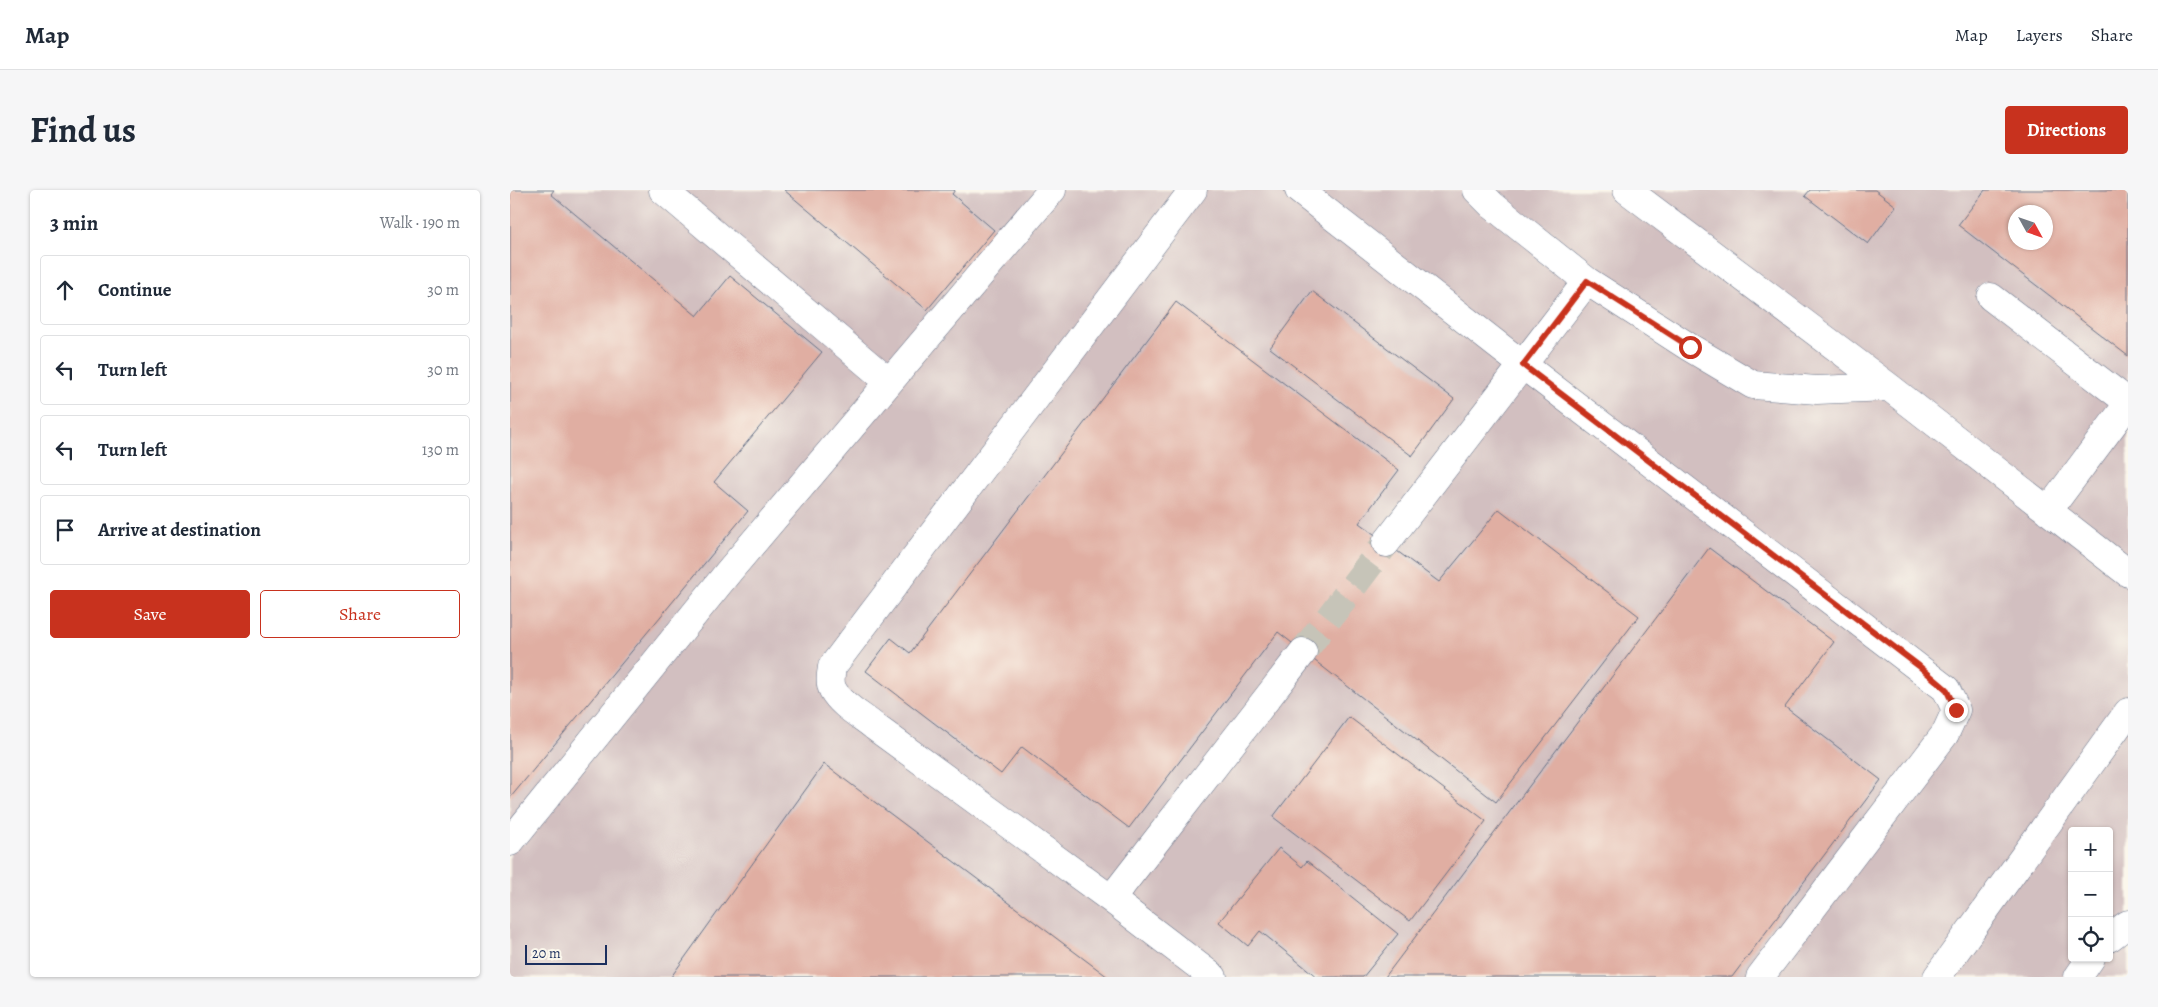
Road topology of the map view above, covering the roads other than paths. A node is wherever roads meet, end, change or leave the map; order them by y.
1 (663, 190) edge
2 (1052, 190) edge
3 (1193, 190) edge
4 (1299, 190) edge
5 (1477, 190) edge
6 (1627, 190) edge
7 (1587, 281) junction
8 (1991, 296) dead end
9 (1523, 365) junction
10 (889, 382) junction
11 (1889, 387) junction
12 (2128, 403) edge
13 (2048, 511) junction
14 (1386, 543) tunnel mouth
15 (2128, 573) edge
16 (1303, 652) tunnel mouth
17 (2128, 712) edge
18 (510, 842) edge
19 (1111, 899) junction
20 (2128, 924) edge
21 (2113, 935) edge
22 (2088, 962) edge
23 (1213, 977) edge
24 (1760, 977) edge
25 (1937, 977) edge
26 (2078, 977) edge

1 - 10 street
2 - 10 street
3 - 19 street
4 - 9 street
5 - 7 street
6 - 11 street
7 - 9 street
7 - 11 street
8 - 12 street
9 - 14 street
9 - 24 street
10 - 18 street
11 - 13 street
12 - 13 street
13 - 15 street
16 - 19 street
17 - 25 street
19 - 23 street
20 - 21 street
22 - 26 street

